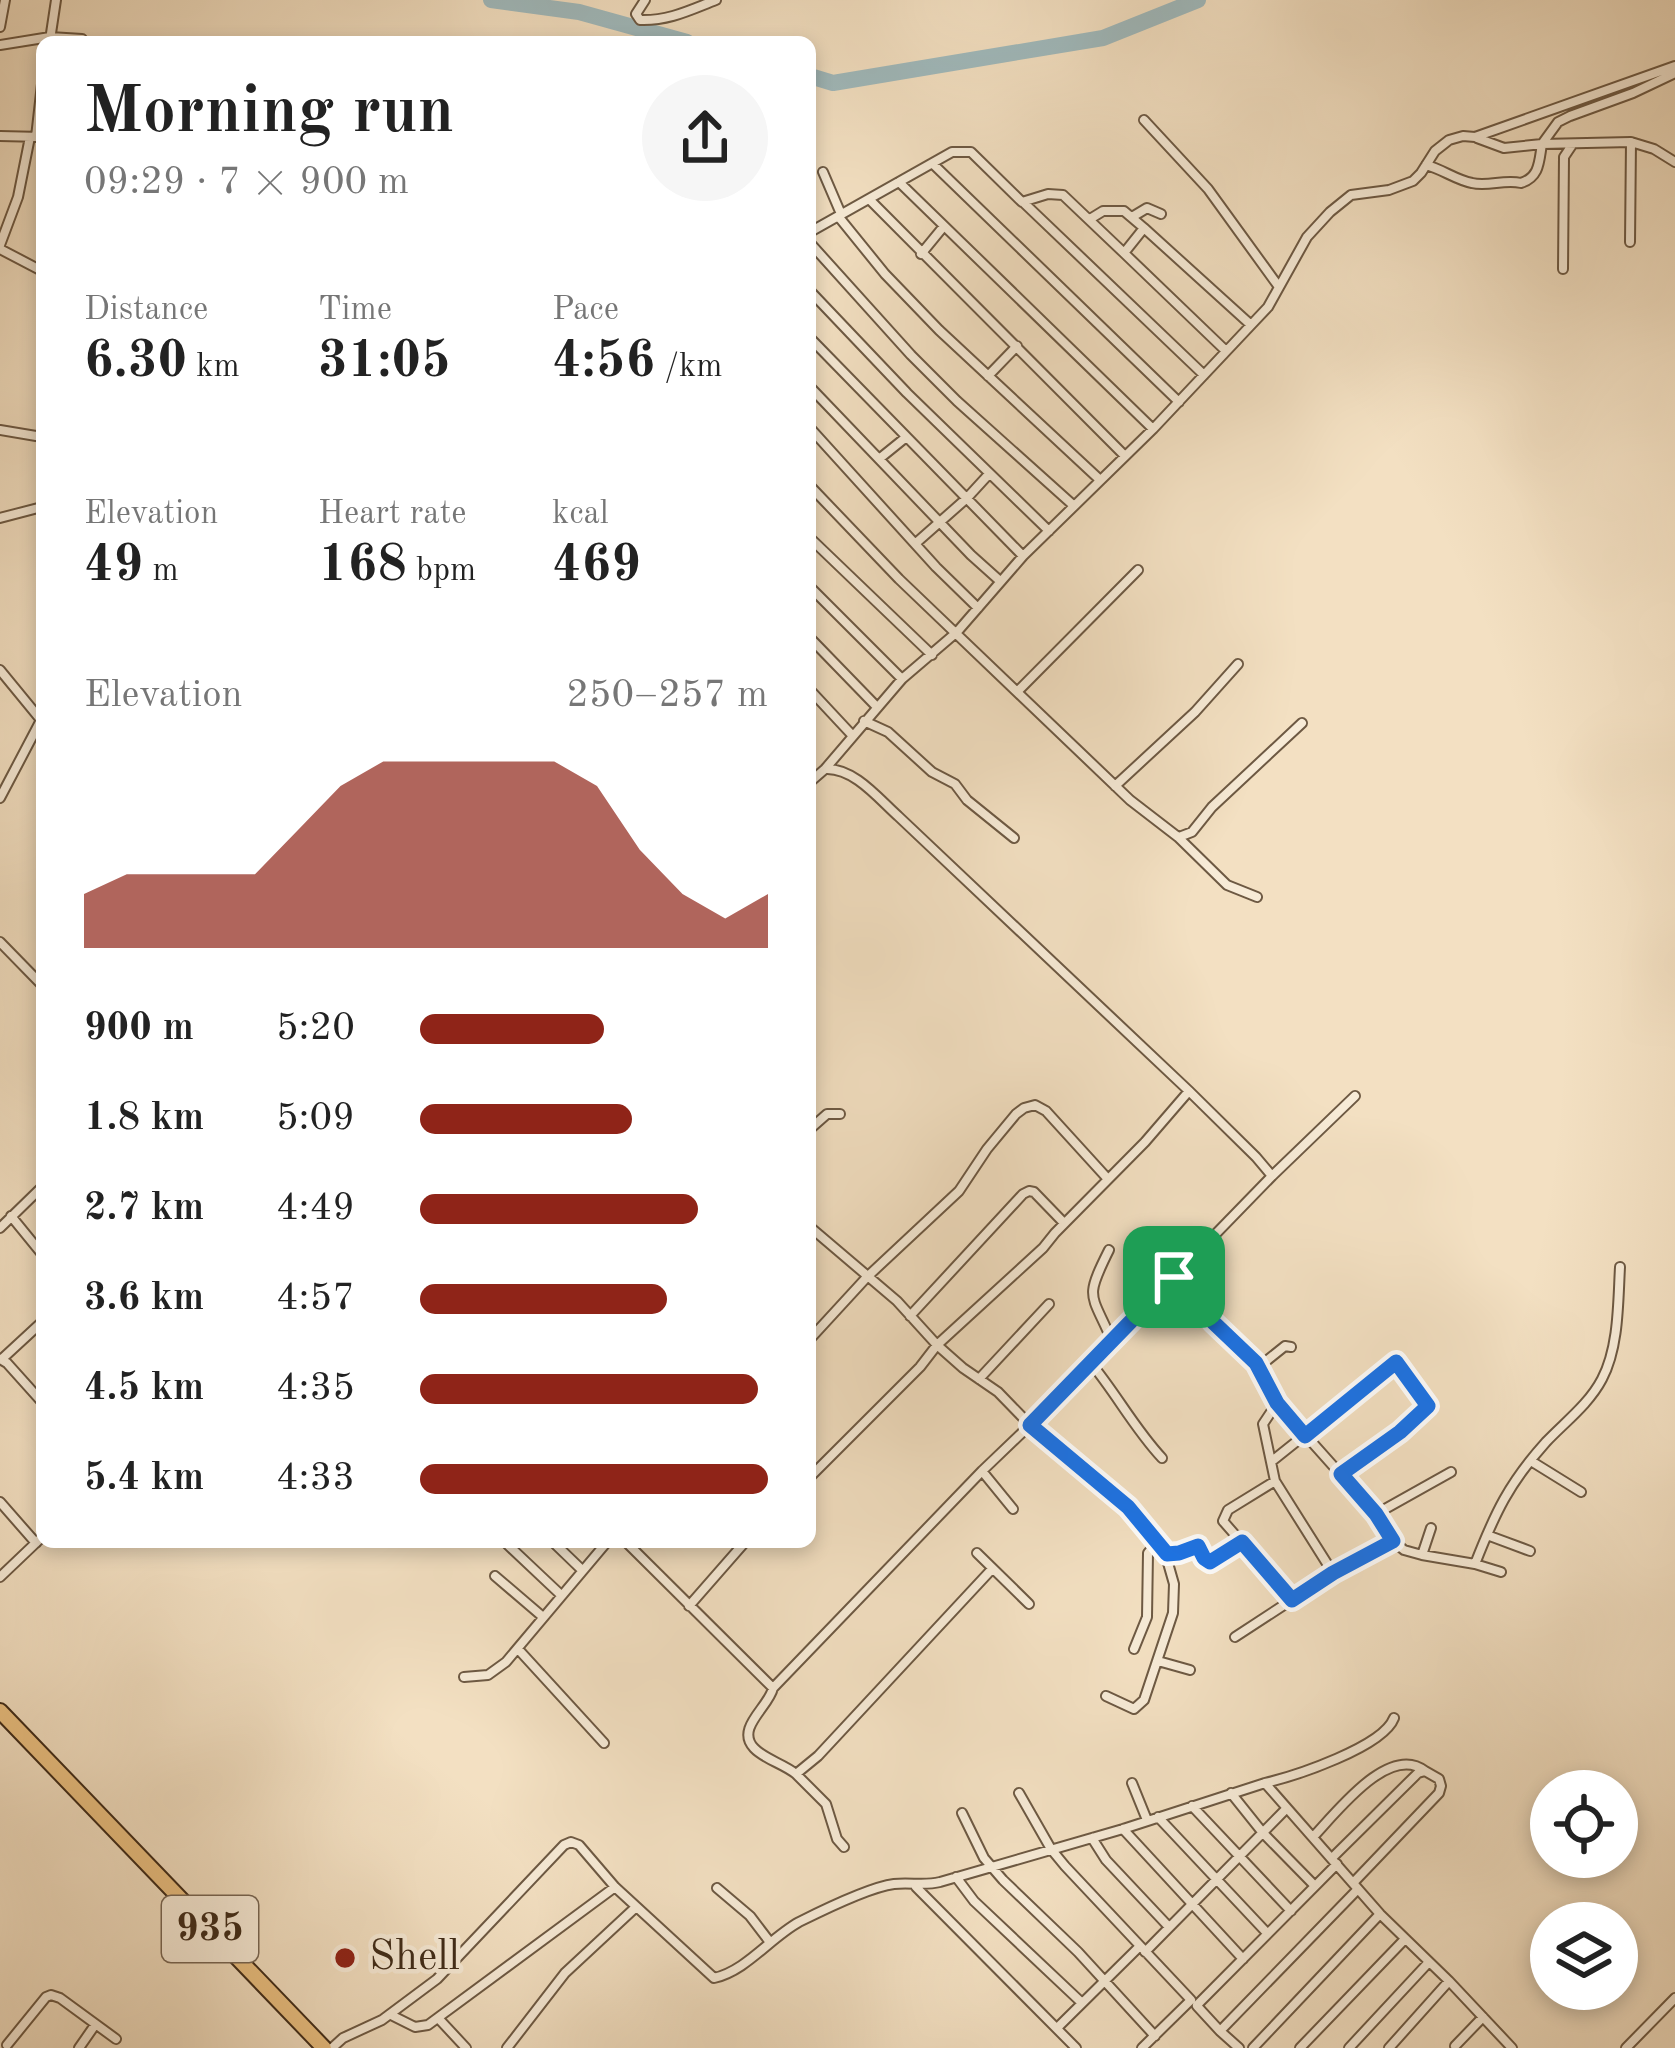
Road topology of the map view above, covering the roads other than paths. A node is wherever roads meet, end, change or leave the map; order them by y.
1 (5, 0) edge
2 (56, 0) edge
3 (645, 0) edge
4 (716, 0) edge
5 (0, 27) edge
6 (51, 36) edge
7 (36, 41) edge
8 (0, 45) edge
9 (1675, 69) edge
10 (1144, 120) dead end
11 (0, 136) edge
12 (36, 137) edge
13 (1475, 137) junction
14 (1631, 142) junction
15 (1541, 144) junction
16 (1573, 144) junction
17 (1675, 162) edge
18 (933, 164) junction
19 (1426, 165) junction
20 (824, 172) dead end
21 (899, 182) junction
22 (869, 199) junction
23 (1022, 202) junction
24 (1161, 214) dead end
25 (839, 215) junction
26 (1093, 217) junction
27 (1132, 217) junction
28 (944, 226) junction
29 (816, 228) edge
30 (1144, 228) junction
31 (1630, 242) dead end
32 (0, 247) edge
33 (816, 250) edge
34 (1124, 253) junction
35 (921, 254) junction
36 (36, 268) edge
37 (1563, 269) dead end
38 (1280, 286) junction
39 (816, 297) edge
40 (1251, 326) junction
41 (816, 344) edge
42 (1017, 346) junction
43 (1226, 351) junction
44 (1204, 375) junction
45 (988, 376) junction
46 (816, 393) edge
47 (1179, 402) junction
48 (1153, 429) junction
49 (0, 430) edge
50 (816, 435) edge
51 (36, 436) edge
52 (905, 438) junction
53 (1125, 456) junction
54 (879, 459) junction
55 (989, 474) junction
56 (1099, 479) junction
57 (816, 492) edge
58 (967, 498) junction
59 (1073, 505) junction
60 (36, 509) edge
61 (0, 518) edge
62 (940, 520) junction
63 (1049, 531) junction
64 (916, 543) junction
65 (816, 544) edge
66 (1023, 556) junction
67 (1138, 570) dead end
68 (1000, 581) junction
69 (816, 593) edge
70 (978, 608) junction
71 (956, 632) junction
72 (816, 644) edge
73 (932, 655) junction
74 (1238, 664) dead end
75 (0, 670) edge
76 (902, 679) junction
77 (1017, 692) junction
78 (816, 696) edge
79 (876, 706) junction
80 (36, 714) edge
81 (863, 721) junction
82 (1302, 722) dead end
83 (36, 732) edge
84 (852, 735) junction
85 (836, 763) junction
86 (816, 777) edge
87 (1115, 786) junction
88 (0, 798) edge
89 (1178, 837) junction
90 (1014, 838) dead end
91 (1257, 897) dead end
92 (0, 942) edge
93 (9, 953) junction
94 (0, 962) edge
95 (36, 979) edge
96 (1189, 1091) junction
97 (1355, 1096) dead end
98 (840, 1114) dead end
99 (816, 1124) edge
100 (1272, 1177) junction
101 (1107, 1178) junction
102 (36, 1193) edge
103 (11, 1216) junction
104 (1064, 1223) junction
105 (0, 1228) edge
106 (816, 1236) edge
107 (36, 1246) edge
108 (1109, 1250) dead end
109 (1621, 1267) dead end
110 (1174, 1277) junction
111 (867, 1282) junction
112 (1049, 1304) dead end
113 (910, 1316) junction
114 (36, 1327) edge
115 (816, 1333) edge
116 (1112, 1341) junction
117 (937, 1345) junction
118 (1291, 1347) dead end
119 (2, 1358) edge
120 (1090, 1362) junction
121 (1256, 1363) junction
122 (979, 1379) junction
123 (36, 1395) edge
124 (1277, 1403) junction
125 (1030, 1425) junction
126 (1305, 1436) junction
127 (1162, 1458) dead end
128 (1272, 1461) junction
129 (1532, 1461) junction
130 (816, 1471) edge
131 (982, 1471) junction
132 (1450, 1472) dead end
133 (1341, 1474) junction
134 (1275, 1481) junction
135 (1581, 1492) dead end
136 (0, 1502) edge
137 (1013, 1509) dead end
138 (1376, 1514) junction
139 (1431, 1528) dead end
140 (1487, 1535) junction
141 (36, 1537) edge
142 (1158, 1541) junction
143 (1393, 1541) junction
144 (1242, 1542) junction
145 (36, 1543) edge
146 (511, 1548) edge
147 (559, 1548) edge
148 (602, 1548) edge
149 (632, 1548) edge
150 (740, 1548) edge
151 (1530, 1551) dead end
152 (977, 1553) dead end
153 (1167, 1554) junction
154 (1422, 1556) junction
155 (1475, 1564) junction
156 (992, 1569) junction
157 (582, 1570) junction
158 (1501, 1572) dead end
159 (1333, 1573) junction
160 (495, 1576) dead end
161 (0, 1577) edge
162 (561, 1595) junction
163 (1292, 1600) junction
164 (1029, 1604) dead end
165 (689, 1606) junction
166 (543, 1617) junction
167 (1234, 1637) dead end
168 (518, 1649) junction
169 (1134, 1649) dead end
170 (1158, 1661) junction
171 (1190, 1670) dead end
172 (464, 1677) dead end
173 (773, 1688) junction
174 (1106, 1696) dead end
175 (0, 1712) edge
176 (1394, 1718) dead end
177 (604, 1743) dead end
178 (1425, 1772) junction
179 (796, 1774) junction
180 (1132, 1783) dead end
181 (1265, 1783) junction
182 (1019, 1792) dead end
183 (1231, 1793) junction
184 (1192, 1806) junction
185 (1287, 1808) junction
186 (962, 1813) dead end
187 (1157, 1817) junction
188 (1147, 1820) junction
189 (1123, 1828) junction
190 (1263, 1833) junction
191 (1312, 1837) junction
192 (1091, 1838) junction
193 (844, 1847) dead end
194 (1051, 1849) junction
195 (1241, 1856) junction
196 (1334, 1862) junction
197 (992, 1867) junction
198 (956, 1877) junction
199 (1218, 1881) junction
200 (915, 1886) junction
201 (1315, 1886) junction
202 (1355, 1886) junction
203 (616, 1887) junction
204 (717, 1888) dead end
205 (1192, 1904) junction
206 (636, 1907) junction
207 (1291, 1911) junction
208 (1380, 1914) junction
209 (1169, 1928) junction
210 (1267, 1933) junction
211 (1405, 1939) junction
212 (770, 1941) junction
213 (1142, 1949) junction
214 (1243, 1958) junction
215 (1429, 1962) junction
216 (1105, 1980) junction
217 (1449, 1981) junction
218 (1675, 1998) edge
219 (1082, 2002) junction
220 (1194, 2003) junction
221 (391, 2014) junction
222 (439, 2018) junction
223 (1483, 2018) junction
224 (95, 2025) junction
225 (1057, 2028) junction
226 (1220, 2031) junction
227 (0, 2033) edge
228 (1155, 2036) junction
229 (116, 2039) dead end
230 (1455, 2046) edge
231 (8, 2047) edge
232 (322, 2047) edge
233 (79, 2048) edge
234 (466, 2048) edge
235 (507, 2048) edge
236 (1076, 2048) edge
237 (1142, 2048) edge
238 (1239, 2048) edge
239 (1253, 2048) edge
240 (1300, 2048) edge
241 (1348, 2048) edge
242 (1389, 2048) edge
243 (1512, 2048) edge
244 (1626, 2048) edge

1 - 5 street
2 - 6 street
3 - 4 street
7 - 8 street
9 - 13 street
9 - 15 street
10 - 38 street
11 - 12 street
12 - 32 street
13 - 15 street
13 - 19 street
14 - 16 street
14 - 17 street
14 - 31 street
15 - 16 street
15 - 19 street
16 - 37 street
18 - 21 street
18 - 23 street
18 - 47 street
19 - 38 street
20 - 25 street
21 - 22 street
21 - 28 street
22 - 25 street
22 - 35 street
23 - 26 street
23 - 44 street
24 - 27 street
25 - 29 street
25 - 45 street
26 - 27 street
26 - 34 street
27 - 30 street
28 - 35 street
28 - 48 street
30 - 34 street
30 - 40 street
32 - 36 street
33 - 59 street
34 - 43 street
35 - 42 street
38 - 40 street
39 - 55 street
40 - 43 street
41 - 52 street
42 - 45 street
42 - 53 street
43 - 44 street
44 - 47 street
45 - 56 street
46 - 54 street
47 - 48 street
48 - 53 street
49 - 51 street
50 - 64 street
52 - 54 street
52 - 58 street
53 - 56 street
54 - 62 street
55 - 58 street
55 - 63 street
56 - 59 street
57 - 71 street
58 - 62 street
58 - 66 street
59 - 63 street
60 - 61 street
62 - 64 street
62 - 68 street
63 - 66 street
64 - 70 street
65 - 73 street
66 - 68 street
67 - 77 street
68 - 70 street
69 - 76 street
70 - 71 street
71 - 73 street
71 - 77 street
72 - 79 street
73 - 76 street
74 - 87 street
75 - 80 street
76 - 79 street
77 - 87 street
78 - 84 street
79 - 81 street
81 - 84 street
81 - 90 street
82 - 89 street
83 - 88 street
84 - 85 street
85 - 86 street
85 - 96 street
87 - 89 street
89 - 91 street
92 - 93 street
93 - 94 street
93 - 95 street
96 - 100 street
96 - 101 street
97 - 100 street
98 - 99 street
100 - 110 street
101 - 104 street
101 - 111 street
102 - 103 street
103 - 105 street
103 - 107 street
104 - 113 street
104 - 117 street
106 - 111 street
108 - 116 street
109 - 129 street
110 - 116 street
110 - 121 street
111 - 113 street
111 - 115 street
112 - 122 street
113 - 117 street
114 - 119 street
116 - 120 street
117 - 122 street
117 - 130 street
118 - 121 street
119 - 123 street
120 - 125 street
120 - 127 street
121 - 124 street
122 - 125 street
124 - 126 street
124 - 128 street
125 - 131 street
125 - 142 street
126 - 128 street
126 - 133 street
126 - 133 street
128 - 134 street
129 - 135 street
129 - 140 street
131 - 137 street
131 - 173 street
132 - 138 street
133 - 138 street
134 - 144 street
134 - 159 street
136 - 141 street
138 - 143 street
139 - 154 street
140 - 151 street
140 - 155 street
142 - 153 street
142 - 169 street
143 - 154 street
143 - 159 street
144 - 153 street
144 - 163 street
145 - 161 street
146 - 162 street
147 - 157 street
148 - 157 street
149 - 165 street
150 - 165 street
152 - 156 street
153 - 170 street
154 - 155 street
155 - 158 street
156 - 164 street
156 - 179 street
157 - 162 street
159 - 163 street
160 - 166 street
162 - 166 street
163 - 167 street
165 - 173 street
166 - 168 street
168 - 172 street
168 - 177 street
170 - 171 street
170 - 174 street
173 - 179 street
175 - 232 main road, 935
176 - 181 street
178 - 191 street
178 - 196 street
178 - 202 street
179 - 193 street
180 - 188 street
181 - 183 street
181 - 185 street
182 - 194 street
183 - 184 street
183 - 190 street
184 - 187 street
184 - 195 street
185 - 190 street
185 - 191 street
186 - 197 street
187 - 188 street
187 - 199 street
188 - 189 street
189 - 192 street
189 - 205 street
190 - 195 street
190 - 201 street
191 - 196 street
192 - 194 street
192 - 209 street
194 - 197 street
194 - 213 street
195 - 199 street
195 - 207 street
196 - 201 street
196 - 202 street
197 - 198 street
197 - 216 street
198 - 200 street
198 - 219 street
199 - 205 street
199 - 210 street
200 - 212 street
200 - 225 street
201 - 207 street
202 - 208 street
202 - 226 street
203 - 206 street
203 - 221 street
203 - 222 street
204 - 212 street
205 - 209 street
205 - 214 street
206 - 212 street
206 - 235 street
207 - 210 street
208 - 211 street
208 - 239 street
209 - 213 street
210 - 214 street
211 - 215 street
211 - 240 street
213 - 216 street
213 - 220 street
214 - 220 street
215 - 217 street
215 - 241 street
216 - 219 street
216 - 228 street
217 - 223 street
217 - 242 street
218 - 244 street
219 - 225 street
220 - 226 street
220 - 228 street
221 - 222 street
221 - 232 street
222 - 234 street
223 - 230 street
223 - 243 street
224 - 229 street
224 - 231 street
224 - 233 street
225 - 236 street
226 - 238 street
227 - 231 street
228 - 237 street

